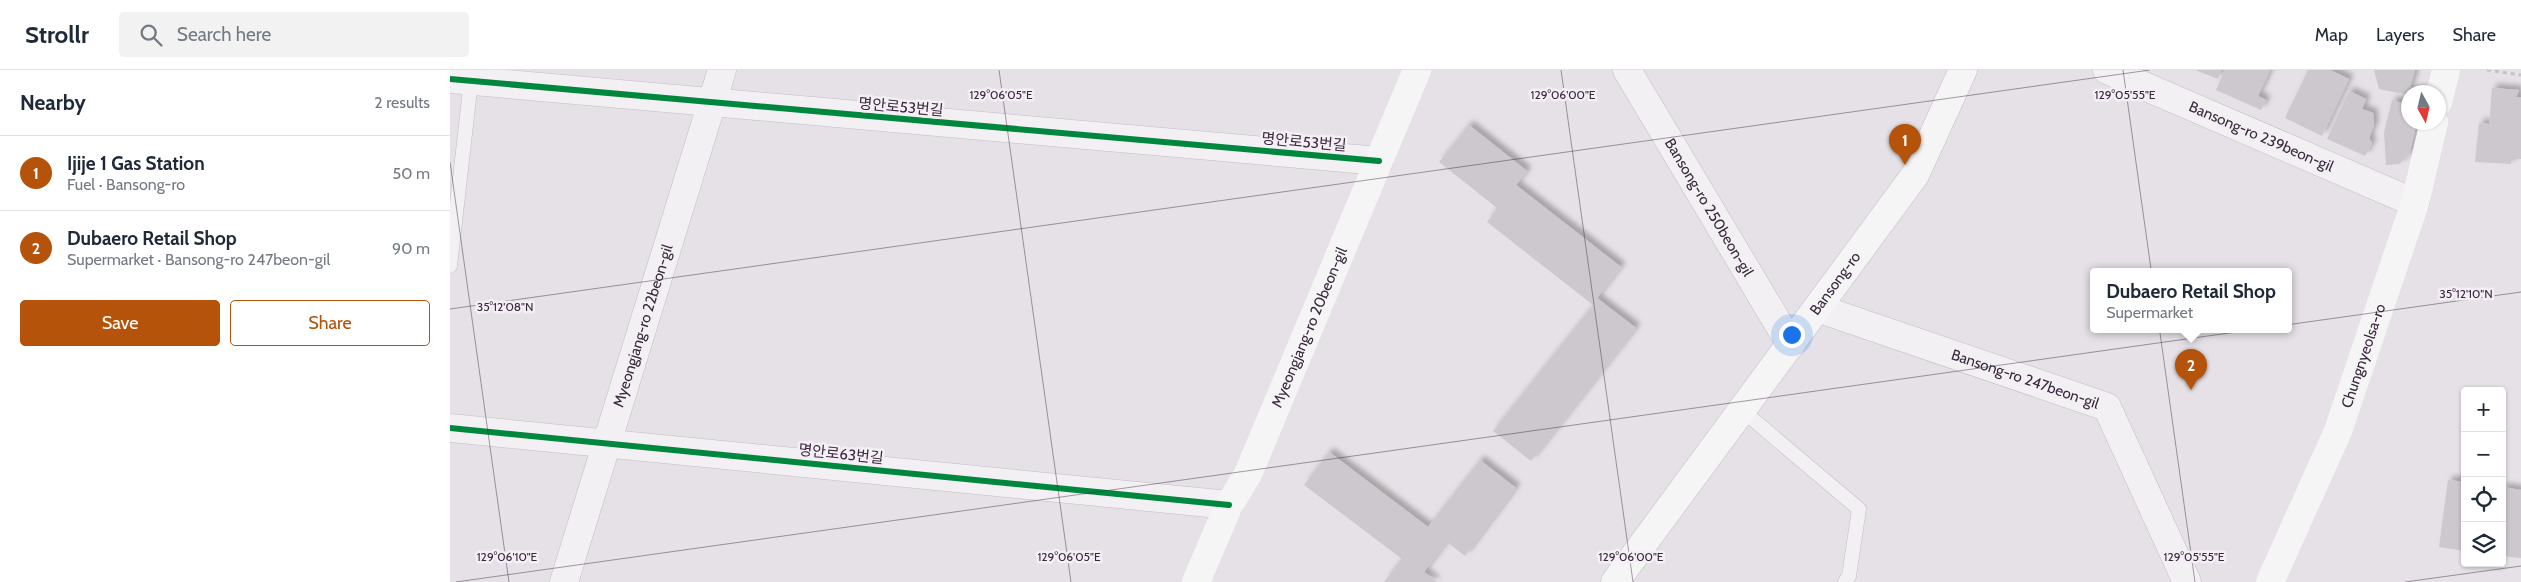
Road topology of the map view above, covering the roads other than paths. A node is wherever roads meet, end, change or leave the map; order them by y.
1 (722, 70) edge
2 (1417, 70) edge
3 (1627, 70) edge
4 (1963, 70) edge
5 (2107, 70) edge
6 (2446, 70) edge
7 (461, 80) edge
8 (2442, 85) edge
9 (711, 102) junction
10 (2432, 130) edge
11 (1380, 161) junction
12 (2415, 203) junction
13 (450, 266) edge
14 (1817, 308) junction
15 (1791, 345) junction
16 (1743, 411) junction
17 (450, 428) edge
18 (607, 444) junction
19 (1229, 505) junction
20 (1848, 580) edge
21 (564, 582) edge
22 (1196, 582) edge
23 (1615, 582) edge
24 (2187, 582) edge
25 (2270, 582) edge

1 - 9 street, Myeongjang-ro 22beon-gil
2 - 11 street, Myeongjang-ro 20beon-gil
3 - 15 street, Bansong-ro 250beon-gil
4 - 14 street, Bansong-ro
5 - 12 street, Bansong-ro 239beon-gil
6 - 8 street
7 - 9 street, 명안로53번길
7 - 13 lane
9 - 11 street, 명안로53번길
9 - 18 street, Myeongjang-ro 22beon-gil
10 - 12 street, Chungnyeolsa-ro
11 - 19 street, Myeongjang-ro 20beon-gil
12 - 25 street, Chungnyeolsa-ro
14 - 15 street, Bansong-ro
14 - 24 street, Bansong-ro 247beon-gil
15 - 16 street, Bansong-ro
16 - 20 lane
16 - 23 street, Bansong-ro
17 - 18 street, 명안로63번길
18 - 19 street, 명안로63번길
18 - 21 street, Myeongjang-ro 22beon-gil
19 - 22 street, Myeongjang-ro 20beon-gil

